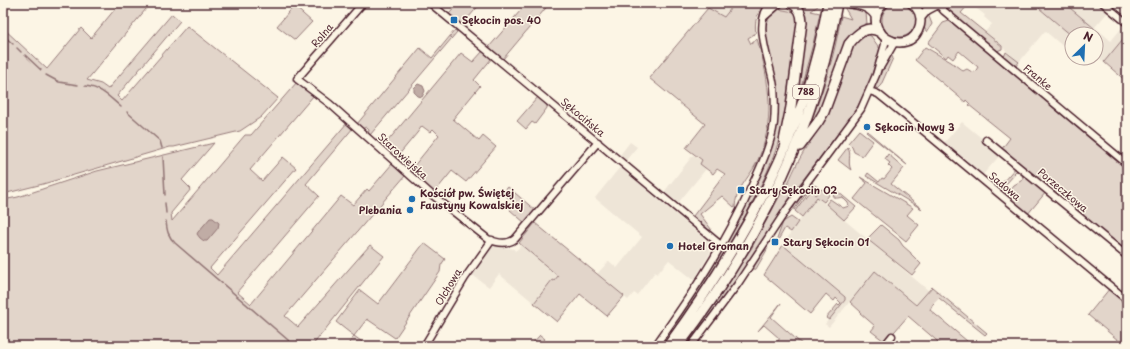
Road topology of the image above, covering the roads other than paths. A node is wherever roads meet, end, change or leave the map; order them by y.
1 (363, 3) edge
2 (430, 3) edge
3 (771, 3) edge
4 (780, 3) edge
5 (792, 3) edge
6 (828, 3) edge
7 (837, 3) edge
8 (849, 3) edge
9 (884, 3) edge
10 (914, 3) edge
11 (1103, 3) edge
12 (939, 4) edge
13 (830, 14) junction
14 (876, 17) junction
15 (921, 17) junction
16 (763, 18) junction
17 (1127, 23) edge
18 (882, 35) junction
19 (896, 42) junction
20 (876, 75) junction
21 (297, 80) joint
22 (870, 91) junction
23 (986, 140) dead end
24 (598, 142) junction
25 (791, 158) junction
26 (1127, 164) edge
27 (776, 167) junction
28 (492, 240) junction
29 (722, 246) junction
30 (1127, 256) edge
31 (1127, 300) edge
32 (892, 336) dead end
33 (424, 346) edge
34 (655, 346) edge
35 (668, 346) edge
36 (678, 346) edge
37 (691, 346) edge
38 (884, 346) edge

1 - 21 street, Rolna
2 - 24 street, Sękocińska
3 - 16 street
4 - 16 street
5 - 27 main road
6 - 13 main road, 788
7 - 13 main road, 788
8 - 14 main road
9 - 14 main road
10 - 15 main road
11 - 17 street
12 - 15 main road
12 - 26 street, Franke
13 - 25 main road, 788
13 - 27 main road, 788
14 - 18 main road
15 - 19 main road
16 - 29 street
18 - 19 main road
18 - 20 street
18 - 25 main road
19 - 20 street
20 - 22 street
21 - 28 street, Starowiejska
22 - 31 street, Sadowa
22 - 37 street
23 - 30 street, Porzeczkowa
24 - 28 street
24 - 29 street, Sękocińska
25 - 36 main road, 788
27 - 35 main road, 788
28 - 33 street, Olchowa
29 - 34 street
32 - 38 street

